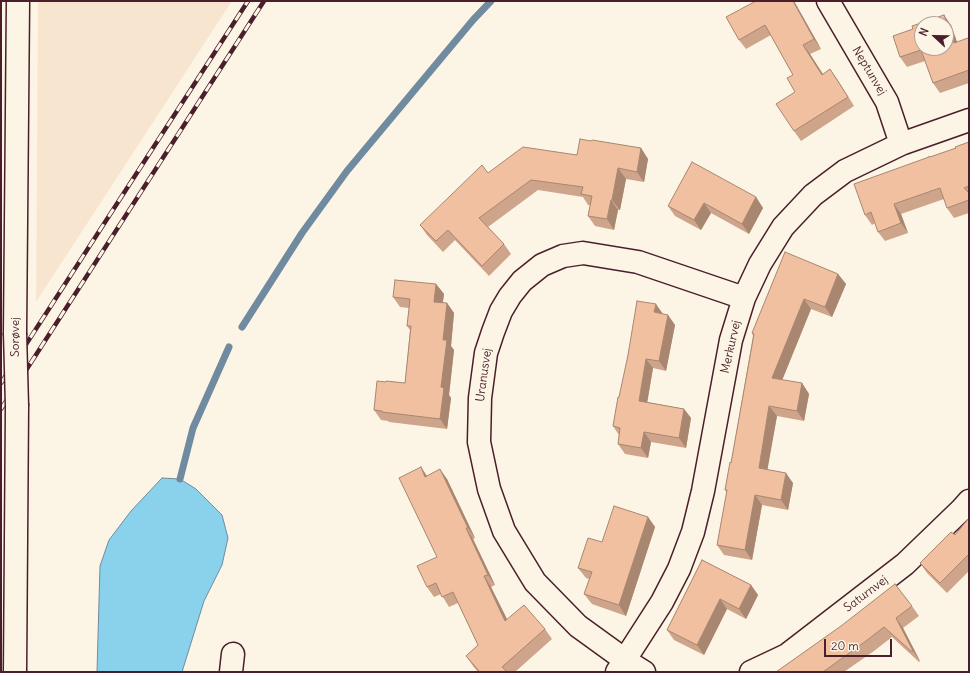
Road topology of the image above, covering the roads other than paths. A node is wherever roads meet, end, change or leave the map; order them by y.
1 (18, 1) edge
2 (828, 1) edge
3 (969, 120) edge
4 (901, 144) junction
5 (744, 298) junction
6 (969, 500) edge
7 (621, 666) edge
8 (15, 672) edge
9 (644, 672) edge
10 (751, 672) edge

1 - 8 street, Sorøvej, bridge
2 - 4 street, Neptunvej
3 - 4 street, Merkurvej
4 - 5 street, Merkurvej
5 - 7 street, Merkurvej
5 - 7 street, Uranusvej
6 - 10 street, Saturnvej
7 - 9 street

